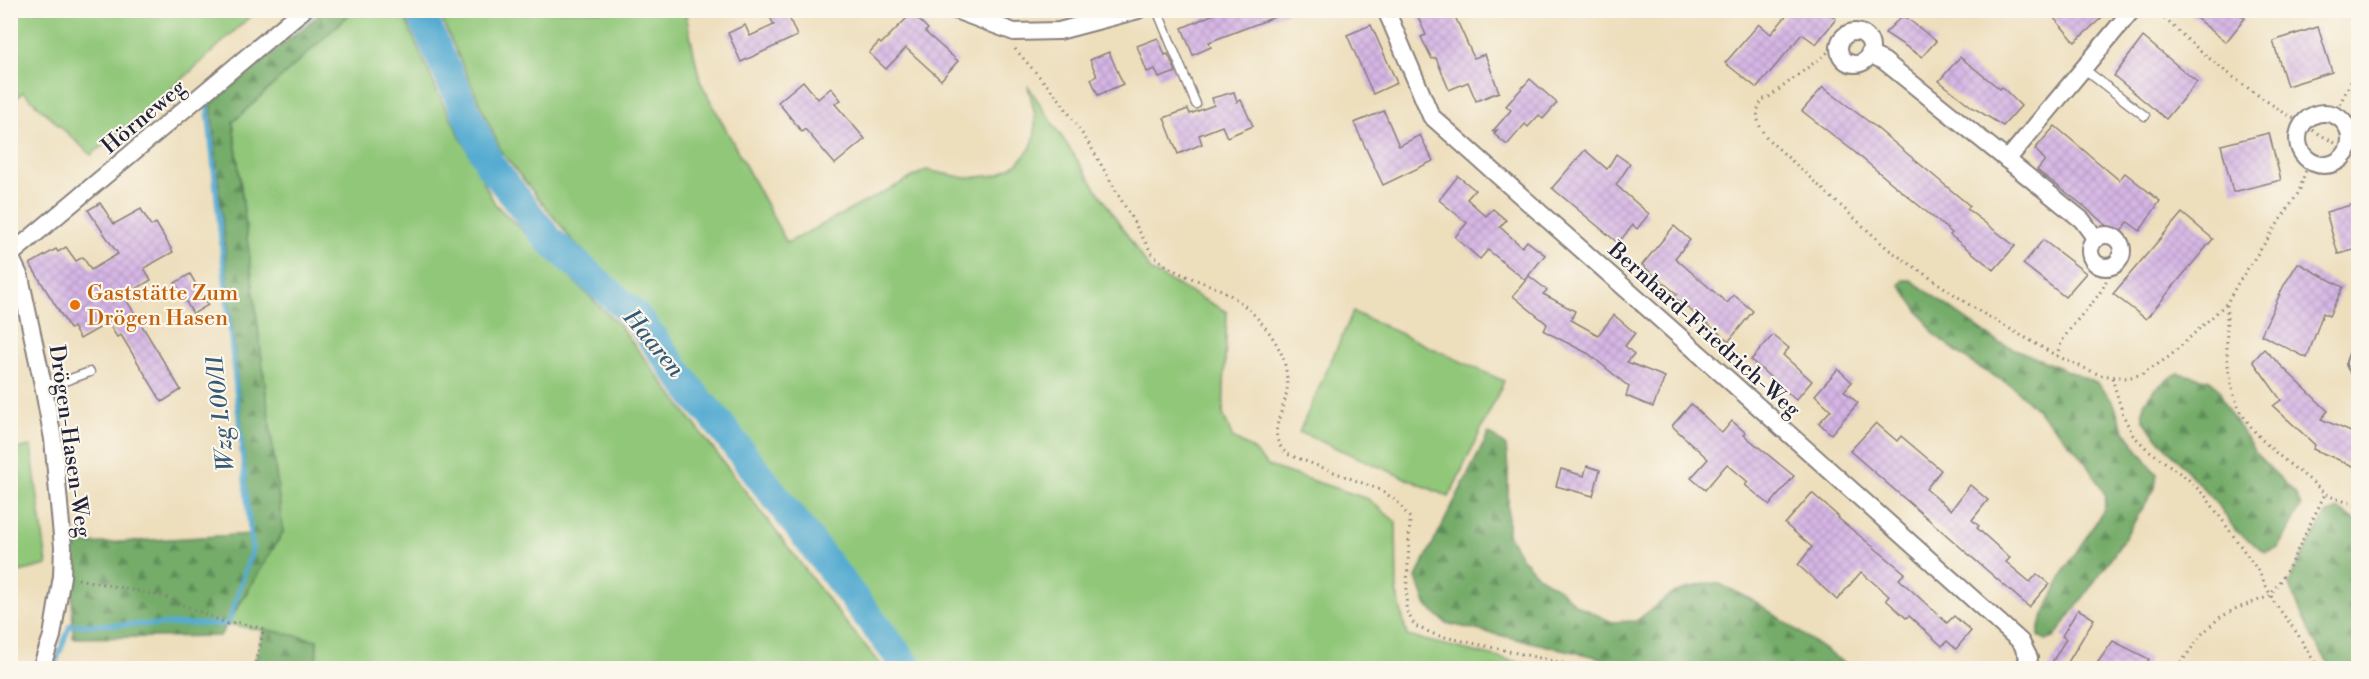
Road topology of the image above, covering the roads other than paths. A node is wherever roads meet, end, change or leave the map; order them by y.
1 (303, 10) edge
2 (955, 10) edge
3 (1138, 10) edge
4 (1157, 10) edge
5 (1386, 10) edge
6 (2135, 10) edge
7 (2145, 10) edge
8 (1869, 54) junction
9 (2084, 69) junction
10 (1196, 104) dead end
11 (2145, 116) dead end
12 (2353, 153) edge
13 (2007, 160) junction
14 (2096, 239) junction
15 (10, 256) edge
16 (2358, 355) edge
17 (2358, 368) edge
18 (90, 372) dead end
19 (43, 385) junction
20 (2026, 663) edge
21 (41, 669) edge

1 - 15 street, Hörneweg
2 - 3 street
4 - 10 lane
5 - 20 street, Bernhard-Friedrich-Weg
6 - 7 street
6 - 9 street
8 - 8 street
8 - 13 street
9 - 11 lane
9 - 13 street
12 - 12 street
13 - 14 street
14 - 14 street
15 - 19 street, Drögen-Hasen-Weg
16 - 17 street
18 - 19 lane
19 - 21 street, Drögen-Hasen-Weg

